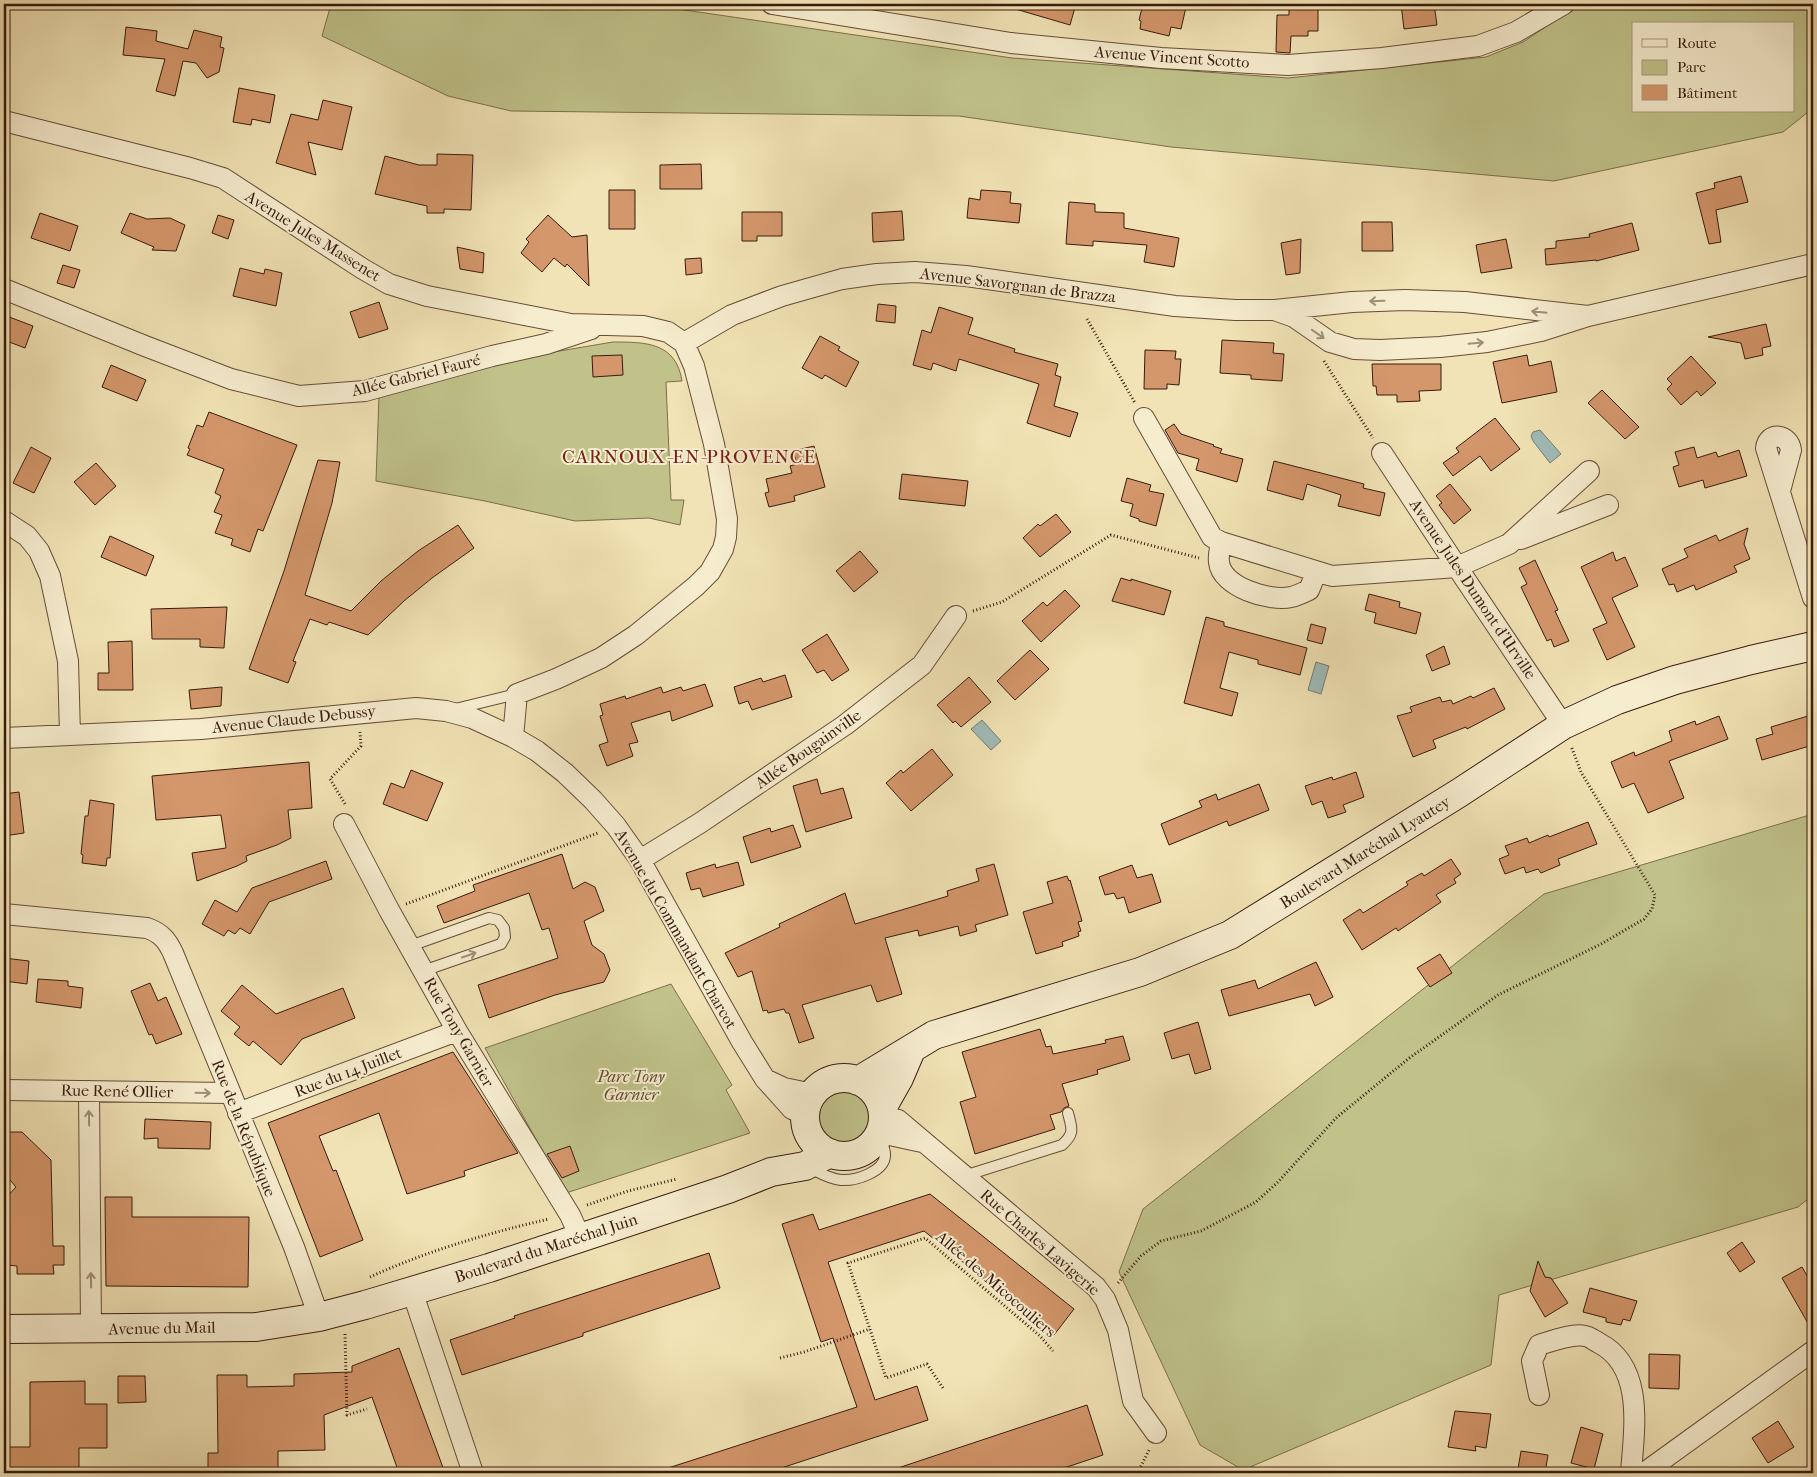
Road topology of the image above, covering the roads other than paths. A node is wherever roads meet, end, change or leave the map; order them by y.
1 (772, 4) edge
2 (1564, 4) edge
3 (4, 121) edge
4 (1813, 264) edge
5 (4, 289) edge
6 (1275, 310) junction
7 (1588, 316) junction
8 (604, 325) junction
9 (684, 343) junction
10 (1144, 418) road end
11 (1380, 449) road end
12 (1589, 471) dead end
13 (1780, 491) dead end
14 (1608, 505) dead end
15 (4, 521) edge
16 (1221, 542) junction
17 (1509, 544) junction
18 (1457, 567) junction
19 (1316, 573) junction
20 (1813, 598) edge
21 (956, 616) road end
22 (1813, 646) edge
23 (517, 694) junction
24 (446, 711) junction
25 (4, 725) edge
26 (1563, 725) junction
27 (70, 735) junction
28 (513, 737) junction
29 (4, 738) edge
30 (344, 824) road end
31 (640, 860) junction
32 (4, 914) edge
33 (410, 946) junction
34 (423, 971) junction
35 (458, 1031) junction
36 (911, 1050) junction
37 (858, 1081) junction
38 (4, 1090) edge
39 (89, 1091) junction
40 (229, 1093) junction
41 (808, 1112) junction
42 (238, 1113) junction
43 (1068, 1113) dead end
44 (881, 1123) junction
45 (830, 1153) junction
46 (805, 1166) junction
47 (771, 1172) junction
48 (964, 1176) junction
49 (580, 1237) junction
50 (412, 1291) junction
51 (332, 1314) junction
52 (4, 1329) edge
53 (91, 1329) junction
54 (1813, 1350) edge
55 (1539, 1395) dead end
56 (1156, 1433) road end
57 (473, 1473) edge
58 (1631, 1473) edge
59 (1644, 1473) edge

1 - 2 street, Avenue Vincent Scotto
3 - 8 street, Avenue Jules Massenet
4 - 7 street, Avenue Savorgnan de Brazza
5 - 8 street, Allée Gabriel Fauré
7 -> 6 street, Avenue Savorgnan de Brazza
6 -> 7 street, Avenue Savorgnan de Brazza
6 - 9 street, Avenue Savorgnan de Brazza
8 - 9 street, Avenue Jules Massenet
9 - 23 street
10 - 16 street
11 - 18 street, Avenue Jules Dumont d'Urville
12 - 17 street
13 - 20 street
14 - 17 street
15 - 27 street
16 - 19 street
16 - 19 street
17 - 18 street
18 - 19 street
18 - 26 street, Avenue Jules Dumont d'Urville
21 - 31 street, Allée Bougainville
22 - 26 main road, Boulevard Maréchal Lyautey
23 - 24 lane
23 - 28 street
24 - 27 street, Avenue Claude Debussy
24 - 28 street, Avenue Claude Debussy
25 - 27 street, Avenue Claude Debussy
26 - 36 main road, Boulevard Maréchal Lyautey
27 - 29 street, Avenue Claude Debussy
28 - 31 street, Avenue du Commandant Charcot
30 - 33 street, Rue Tony Garnier
31 - 41 street, Avenue du Commandant Charcot
32 - 40 street, Rue de la République
33 - 34 street, Rue Tony Garnier
34 -> 33 lane
34 - 35 street, Rue Tony Garnier
35 - 42 street, Rue du 14 Juillet
35 - 49 street, Rue Tony Garnier
36 - 37 main road, Boulevard Maréchal Lyautey
36 - 44 main road
37 - 41 main road
37 - 44 main road
38 - 39 street, Rue René Ollier
39 -> 40 street, Rue René Ollier
53 -> 39 street
40 - 42 street, Rue de la République
41 - 45 main road
41 - 47 main road
42 - 51 street, Rue de la République
43 - 48 lane
44 - 45 main road
44 - 46 lane
44 - 48 street, Rue Charles Lavigerie
45 - 46 main road, Boulevard du Maréchal Juin
46 - 47 main road, Boulevard du Maréchal Juin
47 - 49 main road, Boulevard du Maréchal Juin
48 - 56 street, Rue Charles Lavigerie
49 - 50 main road, Boulevard du Maréchal Juin
50 - 51 main road, Boulevard du Maréchal Juin
50 - 57 street
51 - 53 main road, Avenue du Mail
52 - 53 main road, Avenue du Mail
54 - 59 street
55 - 58 street

